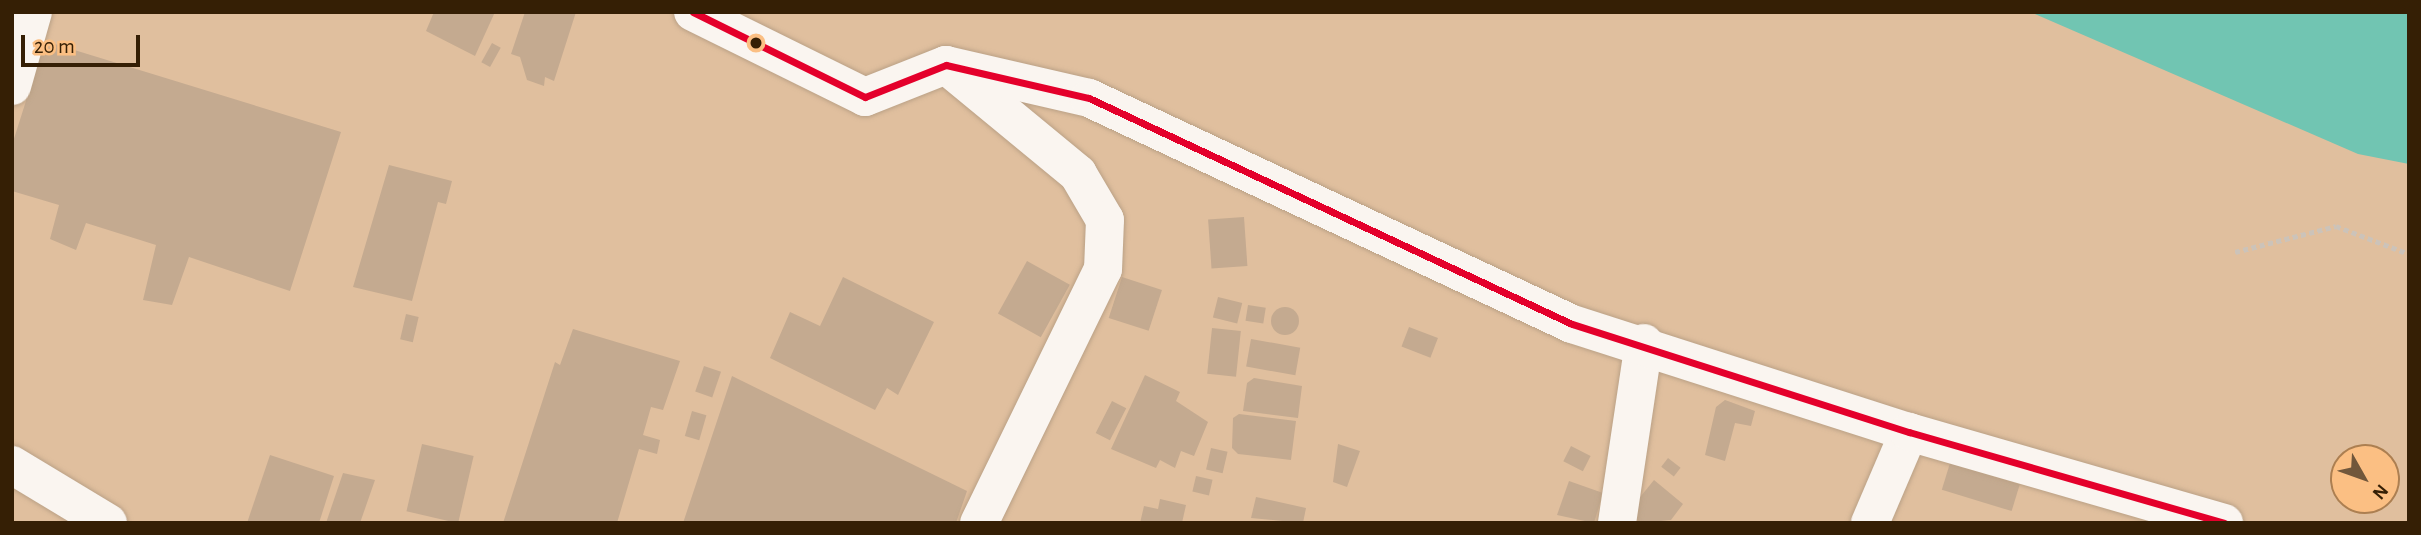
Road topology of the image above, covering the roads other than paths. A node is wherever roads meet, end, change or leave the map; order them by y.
1 (33, 12) edge
2 (693, 12) edge
3 (946, 65) junction
4 (12, 86) edge
5 (1644, 343) junction
6 (1909, 432) junction
7 (12, 465) edge
8 (108, 523) edge
9 (979, 523) edge
10 (1617, 523) edge
11 (1870, 523) edge
12 (2224, 523) edge

1 - 4 main road
2 - 3 main road
3 - 5 main road
3 - 9 main road
5 - 6 main road
5 - 10 main road
6 - 11 main road
6 - 12 main road
7 - 8 main road

